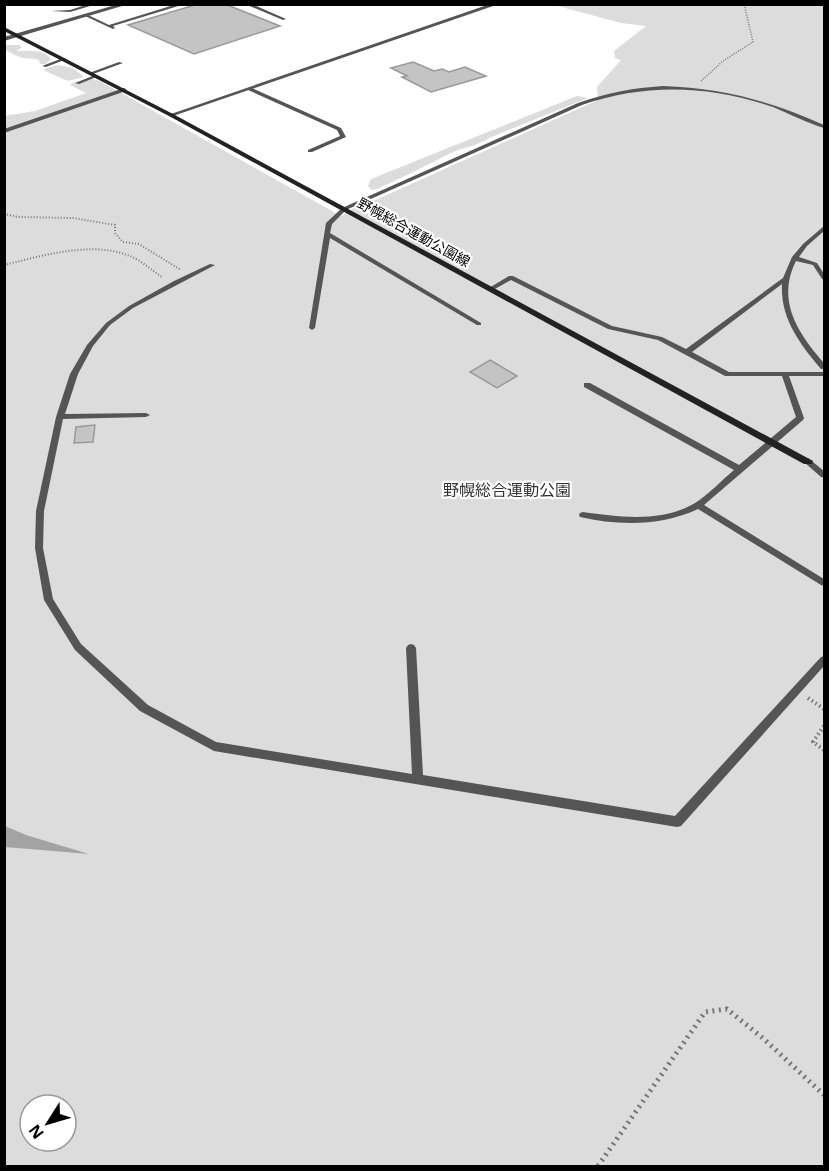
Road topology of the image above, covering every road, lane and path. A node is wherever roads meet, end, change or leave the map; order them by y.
1 (95, 4) edge
2 (127, 4) edge
3 (183, 4) edge
4 (247, 4) edge
5 (497, 4) edge
6 (744, 4) edge
7 (53, 11) dead end
8 (87, 16) junction
9 (284, 19) dead end
10 (4, 29) edge
11 (17, 35) junction
12 (4, 39) edge
13 (64, 59) junction
14 (122, 63) dead end
15 (44, 66) dead end
16 (94, 75) junction
17 (77, 83) dead end
18 (249, 88) junction
19 (691, 89) junction
20 (123, 90) junction
21 (171, 115) junction
22 (825, 127) edge
23 (4, 131) edge
24 (310, 151) dead end
25 (344, 209) junction
26 (4, 214) edge
27 (825, 228) edge
28 (327, 234) junction
29 (794, 258) junction
30 (4, 265) edge
31 (212, 265) dead end
32 (191, 275) junction
33 (825, 278) edge
34 (786, 279) junction
35 (173, 284) junction
36 (491, 289) junction
37 (479, 324) dead end
38 (312, 328) dead end
39 (687, 352) junction
40 (825, 368) edge
41 (785, 374) junction
42 (825, 374) edge
43 (586, 385) dead end
44 (146, 415) dead end
45 (60, 417) junction
46 (772, 441) junction
47 (808, 461) joint
48 (738, 468) junction
49 (825, 472) edge
50 (698, 505) junction
51 (583, 515) dead end
52 (825, 583) edge
53 (411, 648) dead end
54 (825, 660) edge
55 (797, 690) junction
56 (825, 709) edge
57 (825, 726) edge
58 (825, 750) edge
59 (418, 779) junction
60 (825, 1095) edge
61 (598, 1167) edge

1 - 7 lane
2 - 8 street
3 - 8 lane
4 - 9 lane
5 - 18 street
6 - 19 path
8 - 11 street
10 - 11 main road, 野幌総合運動公園線
11 - 12 street
11 - 13 main road, 野幌総合運動公園線
13 - 15 lane
13 - 16 main road, 野幌総合運動公園線
14 - 16 lane
16 - 17 lane
16 - 20 main road, 野幌総合運動公園線
18 - 21 street
18 - 24 lane
19 - 22 lane
19 - 25 lane
20 - 21 main road, 野幌総合運動公園線
20 - 23 street
21 - 25 main road, 野幌総合運動公園線
25 - 28 lane
25 - 36 main road, 野幌総合運動公園線
26 - 32 path
27 - 29 lane
28 - 37 lane
28 - 38 lane
29 - 33 lane
29 - 34 lane
30 - 35 path
31 - 32 lane
32 - 35 lane
34 - 39 lane
34 - 40 lane
35 - 45 lane
36 - 39 lane
36 - 46 main road, 野幌総合運動公園線
39 - 41 lane
41 - 42 lane
41 - 46 lane
43 - 48 lane
44 - 45 lane
45 - 59 lane
46 - 47 main road, 野幌総合運動公園線
46 - 48 lane
47 - 49 lane
48 - 50 lane
50 - 51 lane
50 - 52 lane
53 - 59 lane
54 - 55 lane
55 - 56 path
55 - 59 lane
57 - 58 path
60 - 61 path

